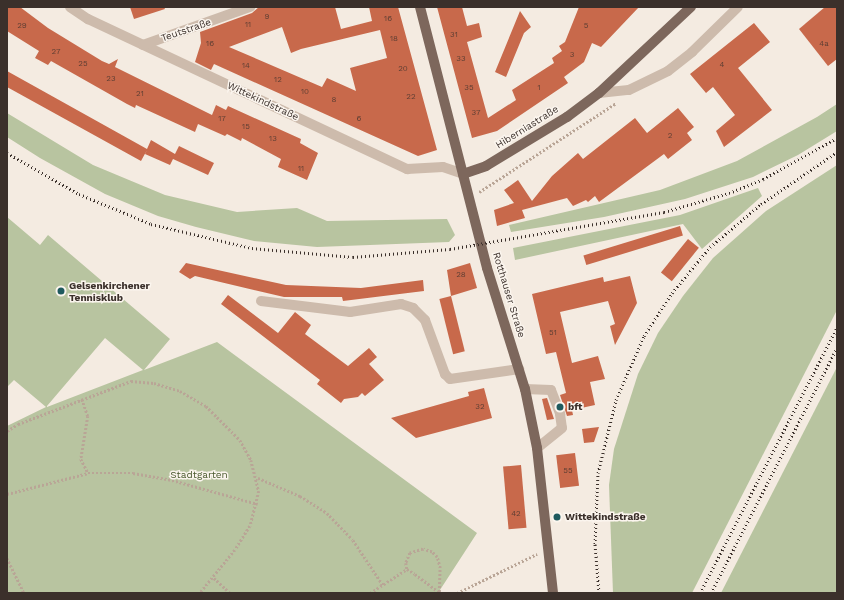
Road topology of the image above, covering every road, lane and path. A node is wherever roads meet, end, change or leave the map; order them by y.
1 (70, 7) edge
2 (250, 7) edge
3 (420, 7) edge
4 (691, 7) edge
5 (738, 7) edge
6 (143, 45) junction
7 (599, 93) junction
8 (619, 101) dead end
9 (463, 174) junction
10 (469, 199) junction
11 (261, 301) dead end
12 (518, 369) junction
13 (525, 389) junction
14 (82, 399) junction
15 (7, 431) edge
16 (537, 448) junction
17 (88, 473) junction
18 (257, 478) junction
19 (7, 494) edge
20 (258, 504) junction
21 (549, 550) junction
22 (7, 558) edge
23 (407, 569) junction
24 (214, 578) junction
25 (383, 585) junction
26 (24, 593) edge
27 (200, 593) edge
28 (230, 593) edge
29 (370, 593) edge
30 (440, 593) edge
31 (457, 593) edge
32 (553, 593) edge

1 - 6 street, Wittekindstraße
2 - 6 street, Teutstraße
3 - 9 main road, Rotthauser Straße
4 - 7 main road, Hiberniastraße
5 - 7 street, Hiberniastraße
6 - 9 street, Wittekindstraße
7 - 9 main road, Hiberniastraße
8 - 10 path
9 - 10 main road, Rotthauser Straße
10 - 12 main road, Rotthauser Straße
11 - 12 street
12 - 13 main road, Rotthauser Straße
13 - 16 main road, Rotthauser Straße
13 - 16 street
14 - 15 path
14 - 17 path
14 - 18 path
16 - 21 main road, Rotthauser Straße
17 - 19 path
17 - 20 path
18 - 20 path
18 - 25 path
20 - 24 path
21 - 31 path
21 - 32 main road, Rotthauser Straße
22 - 26 path
23 - 25 path
23 - 30 path
23 - 30 path
24 - 27 path
24 - 28 path
25 - 29 path

